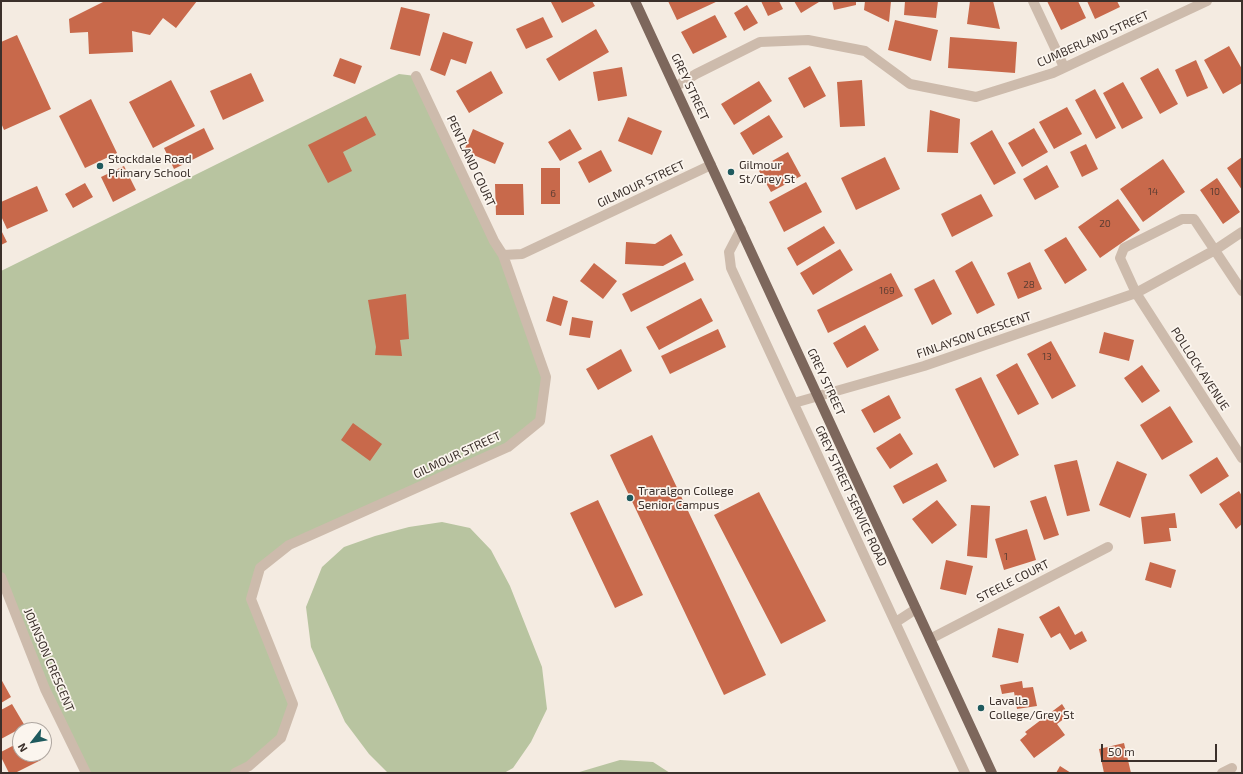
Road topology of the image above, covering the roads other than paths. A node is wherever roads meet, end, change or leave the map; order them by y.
1 (636, 1) edge
2 (1033, 1) edge
3 (1207, 1) edge
4 (1064, 67) junction
5 (416, 76) dead end
6 (675, 87) junction
7 (711, 165) junction
8 (741, 229) junction
9 (1242, 232) edge
10 (1215, 250) junction
11 (503, 255) junction
12 (1242, 291) edge
13 (1136, 293) junction
14 (818, 396) junction
15 (794, 403) junction
16 (1242, 458) edge
17 (1108, 547) dead end
18 (1, 577) edge
19 (916, 608) junction
20 (896, 622) junction
21 (930, 638) junction
22 (1232, 768) dead end
23 (86, 773) edge
24 (235, 773) edge
25 (965, 773) edge
26 (992, 773) edge
27 (1222, 773) edge

1 - 6 main road, GREY STREET
2 - 4 street
3 - 4 street, CUMBERLAND STREET
4 - 6 street, CUMBERLAND STREET
5 - 11 street, PENTLAND COURT
6 - 7 main road, GREY STREET
7 - 8 main road, GREY STREET
7 - 11 street, GILMOUR STREET
8 - 14 main road, GREY STREET
8 - 15 street, GREY STREET SERVICE ROAD
9 - 10 street, FINLAYSON CRESCENT
10 - 12 street
10 - 13 street, FINLAYSON CRESCENT
10 - 13 street
11 - 24 street, GILMOUR STREET
13 - 14 street, FINLAYSON CRESCENT
13 - 16 street, POLLOCK AVENUE
14 - 15 street, FINLAYSON CRESCENT
14 - 19 main road, GREY STREET
15 - 20 street, GREY STREET SERVICE ROAD
17 - 21 street, STEELE COURT
18 - 23 street, JOHNSON CRESCENT
19 - 20 street
19 - 21 main road, GREY STREET
20 - 25 street, GREY STREET SERVICE ROAD
21 - 26 main road, GREY STREET
22 - 27 street

